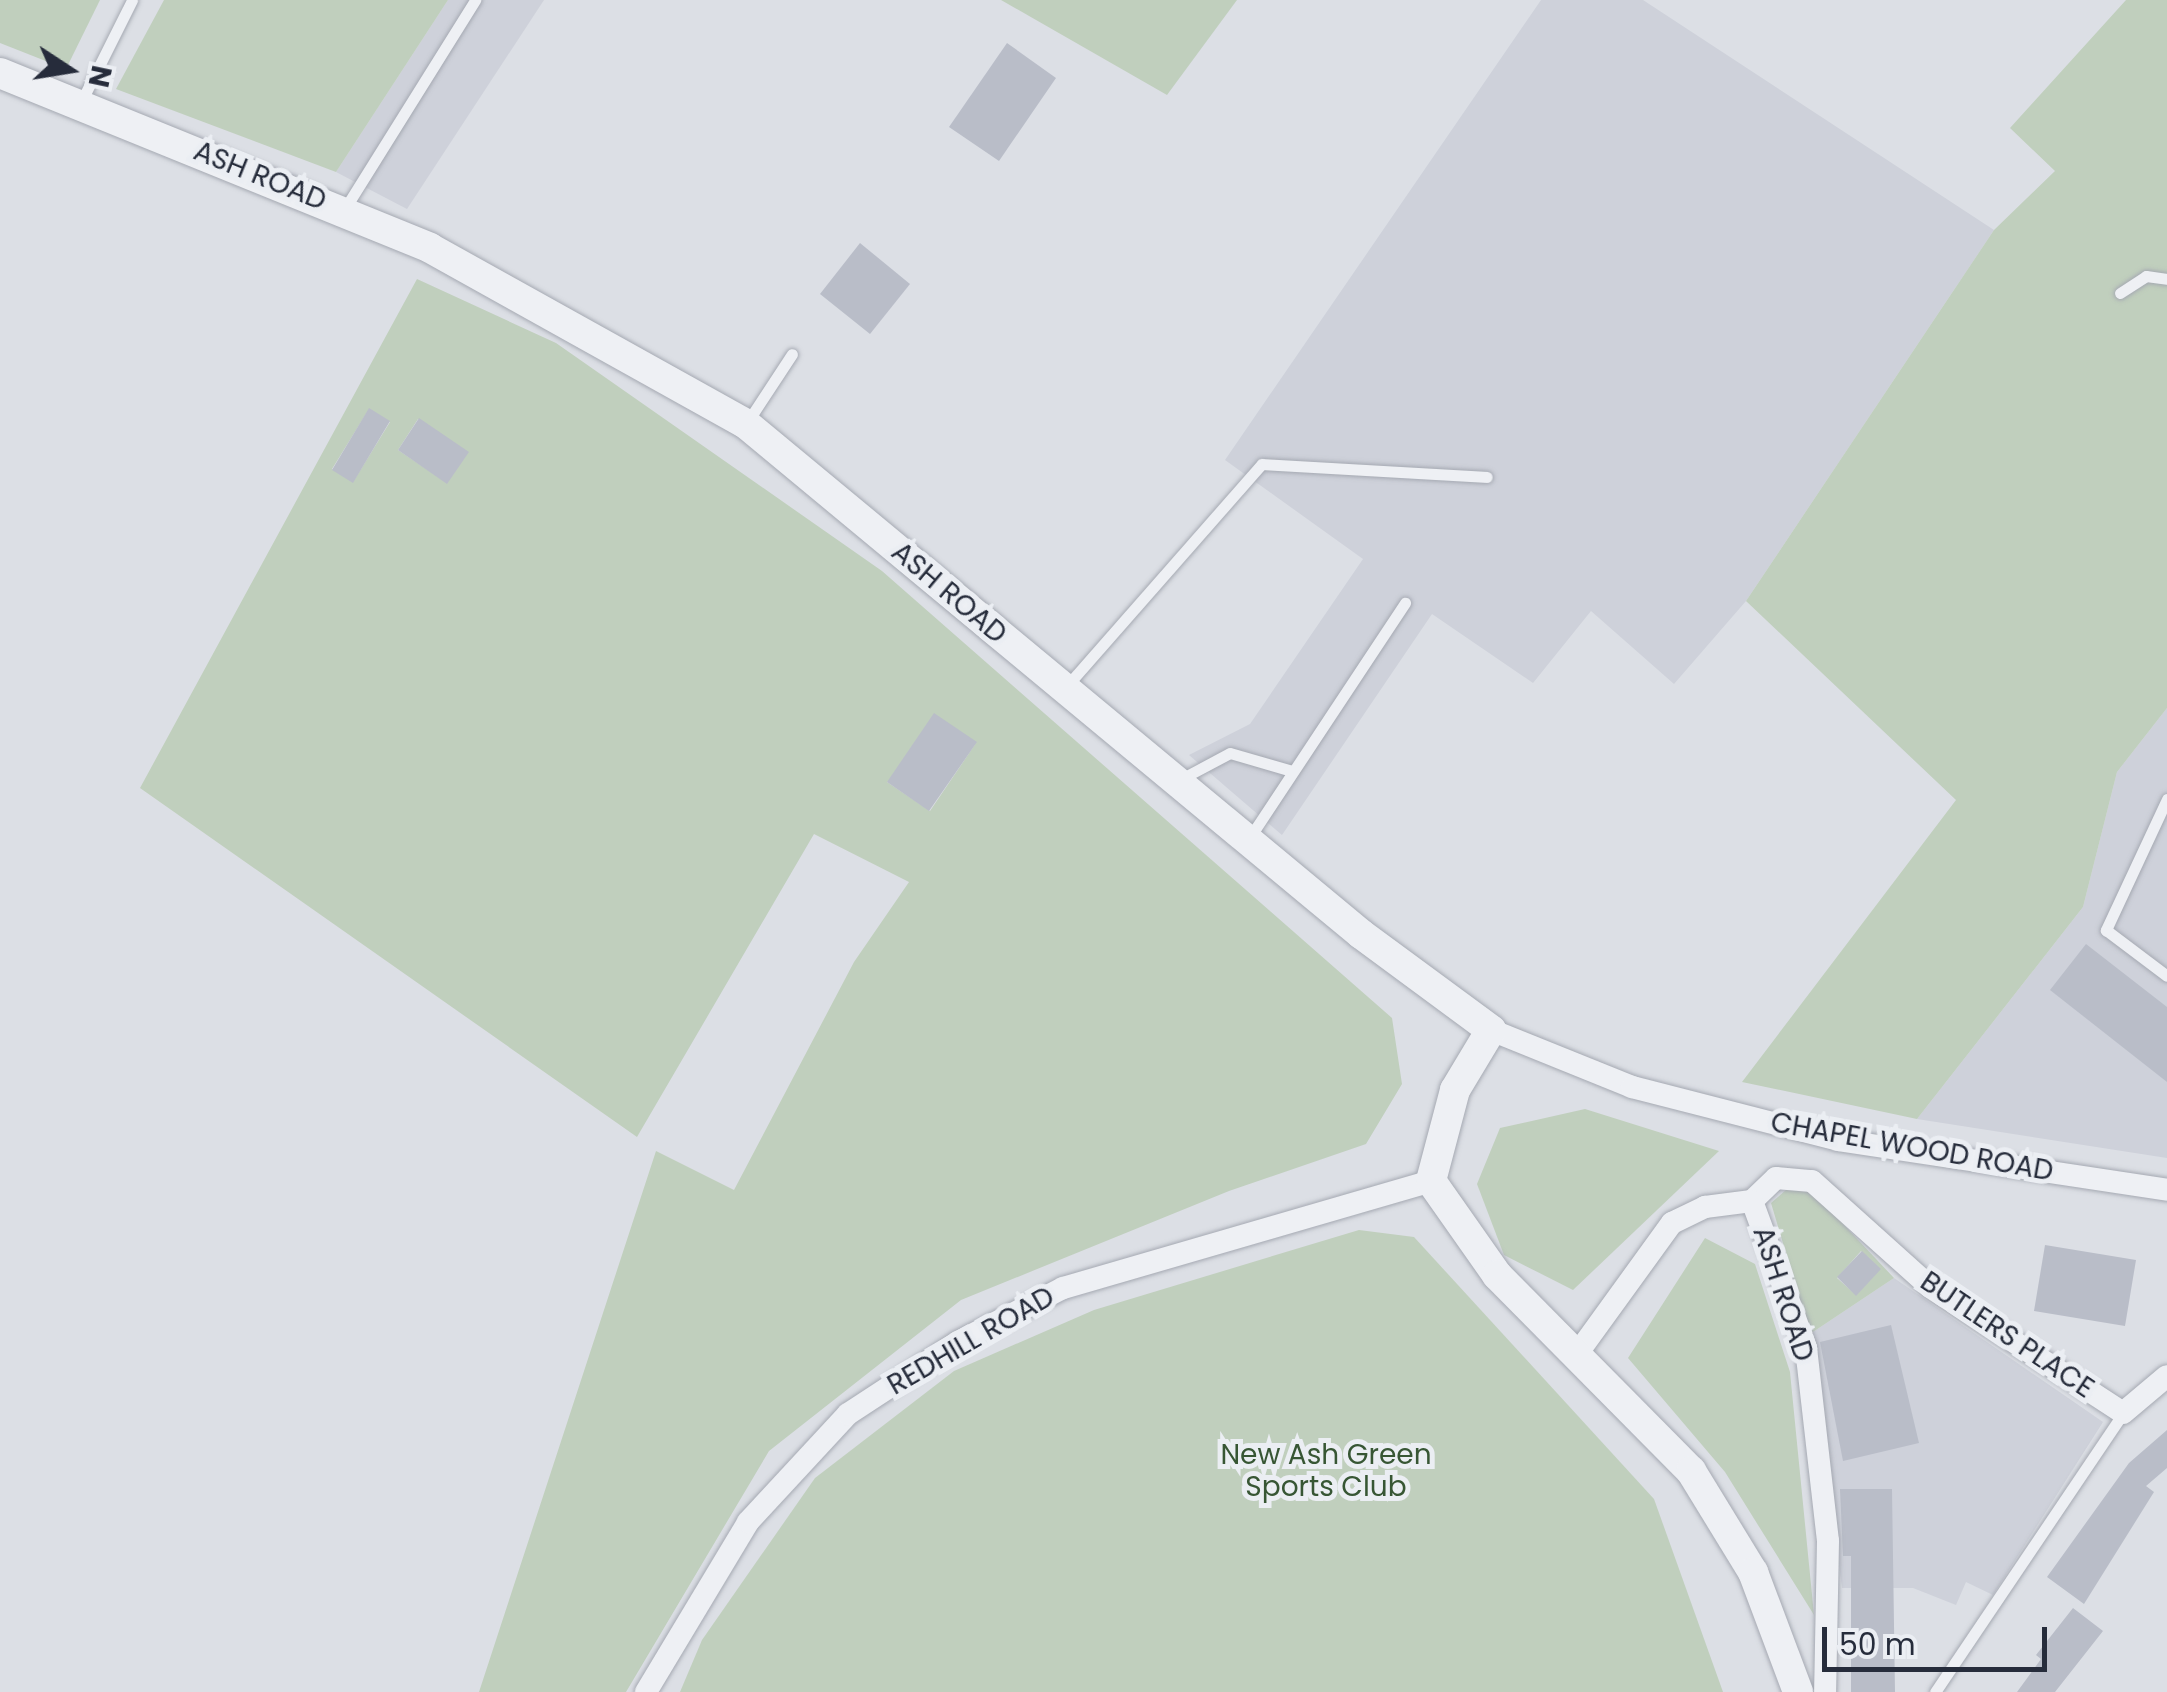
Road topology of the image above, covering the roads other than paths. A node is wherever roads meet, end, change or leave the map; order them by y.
1 (132, 0) edge
2 (475, 0) edge
3 (0, 73) edge
4 (80, 104) junction
5 (344, 210) junction
6 (2167, 279) edge
7 (2120, 294) dead end
8 (792, 354) dead end
9 (746, 424) junction
10 (1487, 477) dead end
11 (1404, 603) dead end
12 (1065, 688) junction
13 (1292, 771) junction
14 (1178, 780) junction
15 (2167, 799) edge
16 (1248, 841) junction
17 (2167, 976) edge
18 (1491, 1030) junction
19 (1431, 1181) junction
20 (2167, 1190) edge
21 (1752, 1201) junction
22 (1578, 1354) junction
23 (2167, 1376) edge
24 (2123, 1413) junction
25 (646, 1692) edge
26 (1798, 1692) edge
27 (1825, 1692) edge
28 (1936, 1692) edge

1 - 4 lane
2 - 5 lane
3 - 4 street, ASH ROAD
4 - 5 street, ASH ROAD
5 - 9 street, ASH ROAD
6 - 7 lane
8 - 9 lane
9 - 12 street, ASH ROAD
10 - 12 lane
11 - 13 lane
12 - 14 street, ASH ROAD
13 - 14 lane
13 - 16 lane
14 - 16 street, ASH ROAD
15 - 17 lane
16 - 18 street, ASH ROAD
18 - 19 street
18 - 20 street, CHAPEL WOOD ROAD
19 - 22 street
19 - 25 street, REDHILL ROAD
21 - 22 street, ASH ROAD
21 - 24 street, BUTLERS PLACE
21 - 27 street, ASH ROAD
22 - 26 street
23 - 24 street, BUTLERS PLACE
24 - 28 lane, BUTLERS PLACE

